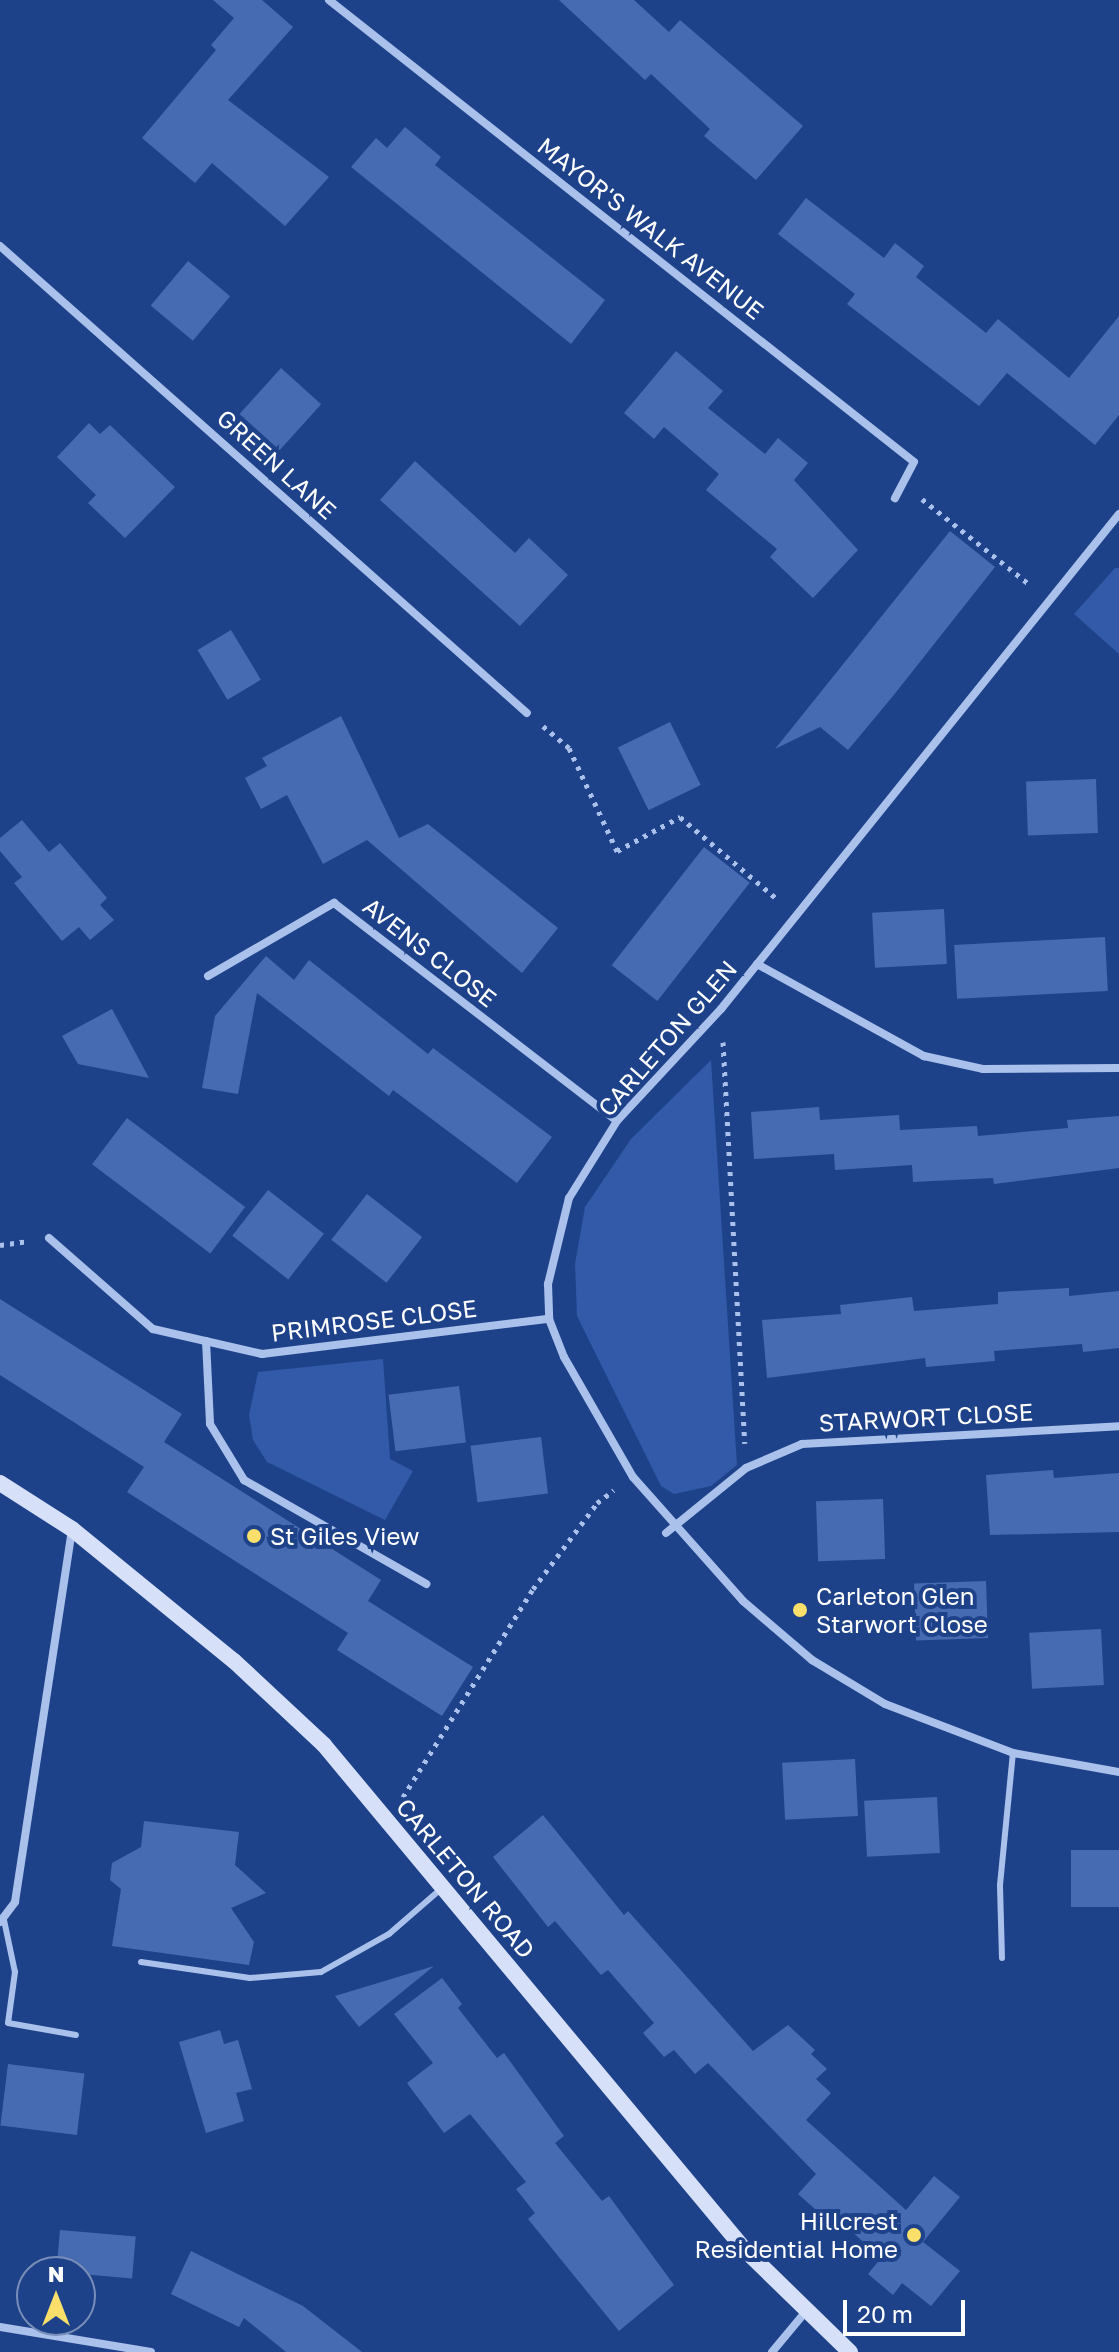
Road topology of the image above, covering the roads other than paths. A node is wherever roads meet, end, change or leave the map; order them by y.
1 (329, 0) edge
2 (0, 246) edge
3 (895, 498) dead end
4 (1119, 514) edge
5 (527, 713) road end
6 (757, 964) junction
7 (208, 976) dead end
8 (1119, 1068) edge
9 (617, 1121) junction
10 (49, 1238) dead end
11 (549, 1319) junction
12 (206, 1341) junction
13 (1119, 1426) edge
14 (0, 1483) edge
15 (72, 1529) junction
16 (670, 1530) junction
17 (426, 1584) dead end
18 (1013, 1753) junction
19 (1119, 1772) edge
20 (443, 1888) junction
21 (2, 1921) edge
22 (1002, 1958) dead end
23 (141, 1962) dead end
24 (76, 2035) dead end
25 (807, 2310) junction
26 (0, 2327) edge
27 (151, 2352) edge
28 (772, 2352) edge
29 (850, 2352) edge

1 - 3 street, MAYOR'S WALK AVENUE
2 - 5 street, GREEN LANE
4 - 6 street, CARLETON GLEN
6 - 8 street
6 - 9 street, CARLETON GLEN
7 - 9 street, AVENS CLOSE
9 - 11 street, CARLETON GLEN
10 - 12 street, PRIMROSE CLOSE
11 - 12 street, PRIMROSE CLOSE
11 - 16 street
12 - 17 street
13 - 16 street, STARWORT CLOSE
14 - 15 street, CARLETON ROAD
15 - 20 street, CARLETON ROAD
15 - 21 street
16 - 18 street
18 - 19 street
18 - 22 lane
20 - 23 lane
20 - 25 street, CARLETON ROAD
21 - 24 lane
25 - 28 street
25 - 29 street, CARLETON ROAD
26 - 27 street

